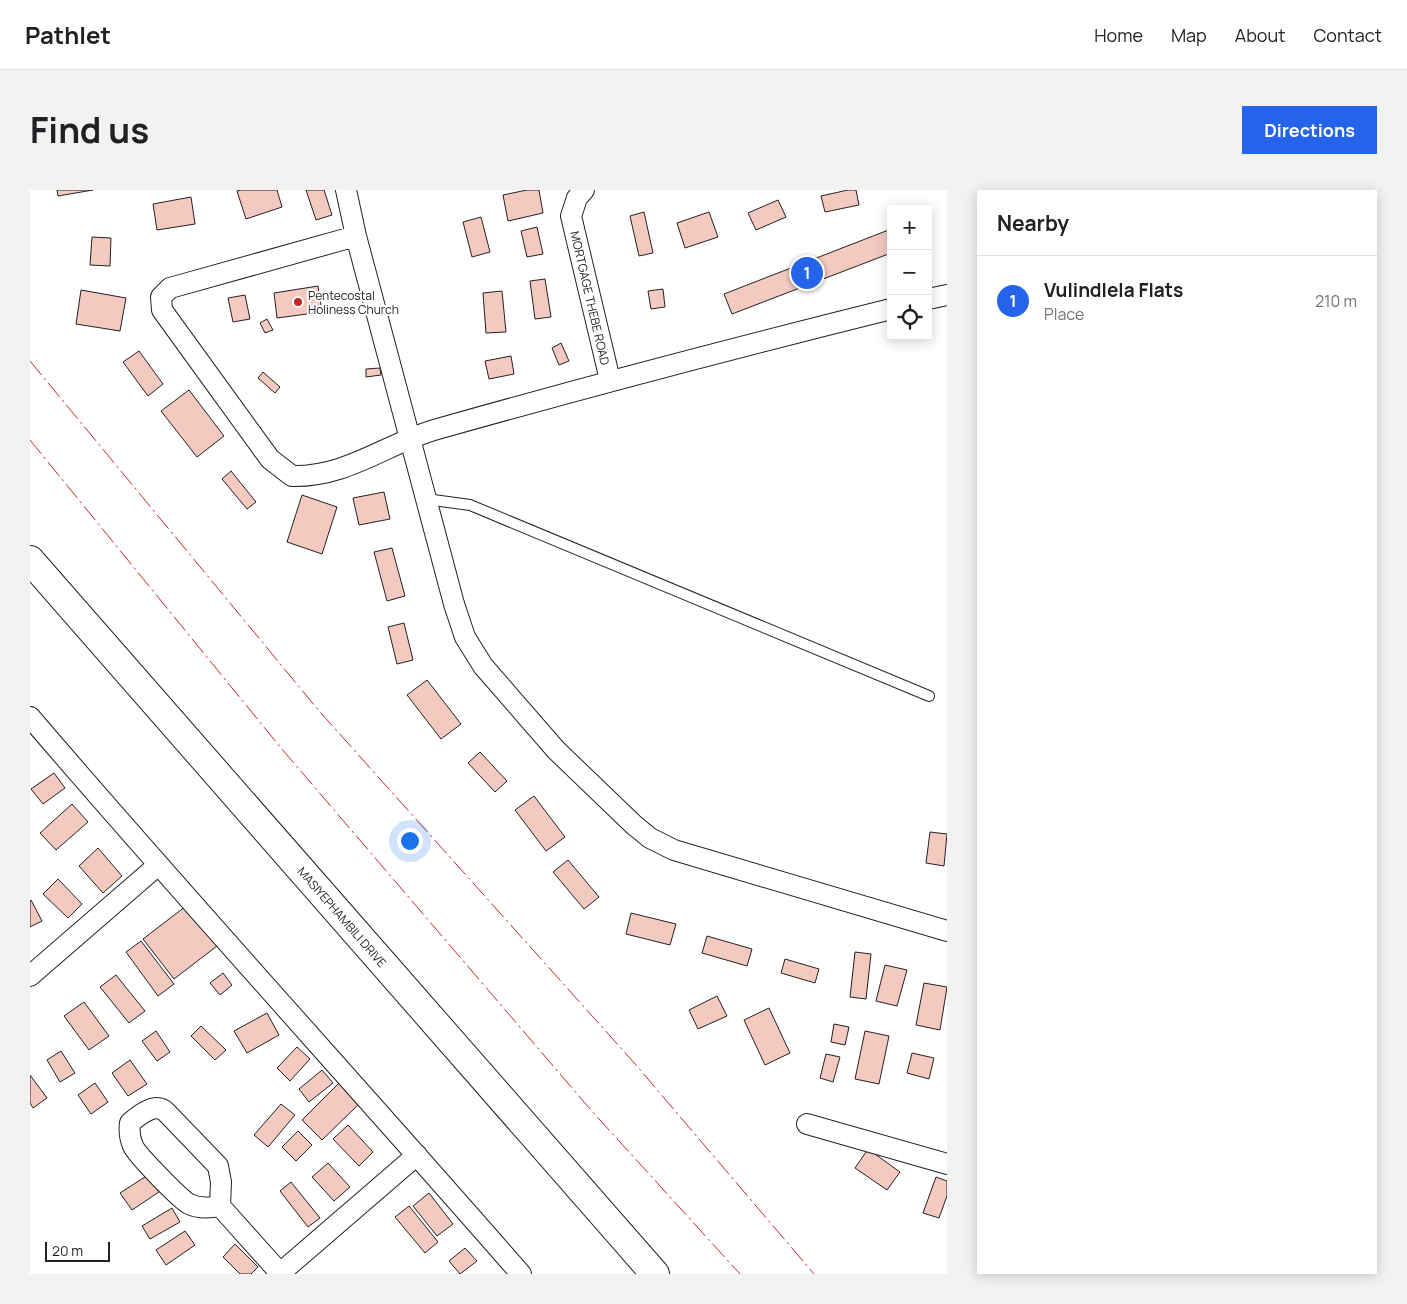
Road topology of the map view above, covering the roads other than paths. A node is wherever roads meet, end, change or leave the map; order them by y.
1 (346, 190) edge
2 (584, 190) edge
3 (356, 236) junction
4 (947, 295) edge
5 (932, 298) edge
6 (887, 310) edge
7 (610, 380) junction
8 (409, 437) junction
9 (426, 499) junction
10 (30, 560) edge
11 (928, 696) dead end
12 (30, 717) edge
13 (157, 866) junction
14 (947, 931) edge
15 (30, 976) edge
16 (807, 1124) dead end
17 (417, 1155) junction
18 (947, 1164) edge
19 (220, 1206) junction
20 (279, 1274) edge
21 (520, 1274) edge
22 (655, 1274) edge

1 - 3 street
2 - 7 street, MORTGAGE THEBE ROAD
3 - 8 street
3 - 8 street
4 - 5 street
6 - 7 street
7 - 8 street
8 - 9 street
9 - 11 lane
9 - 14 street
10 - 22 main road, MASIYEPHAMBILI DRIVE
12 - 13 street
13 - 15 street
13 - 17 street
16 - 18 street
17 - 20 street
17 - 21 street
19 - 19 street
19 - 20 street

